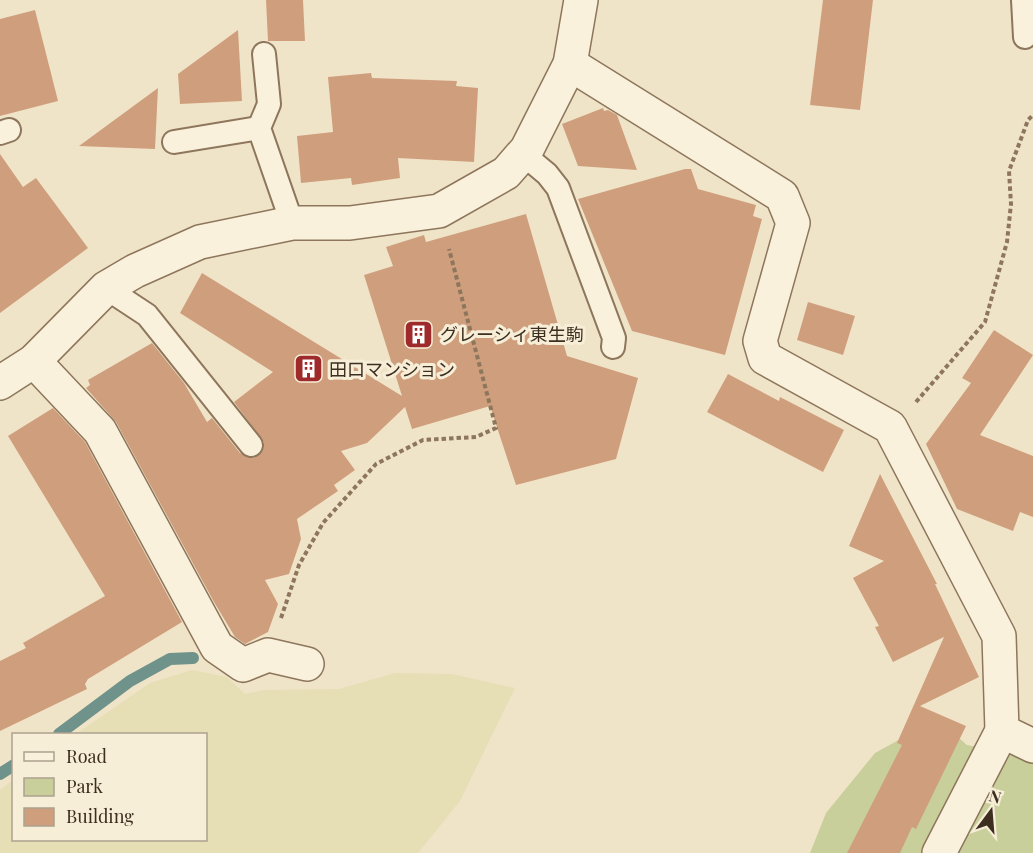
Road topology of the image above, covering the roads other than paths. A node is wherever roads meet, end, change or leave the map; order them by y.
1 (581, 0) edge
2 (1023, 0) edge
3 (1025, 36) dead end
4 (264, 54) dead end
5 (570, 64) junction
6 (259, 128) junction
7 (174, 142) dead end
8 (523, 154) junction
9 (292, 223) junction
10 (106, 288) junction
11 (613, 347) dead end
12 (34, 361) junction
13 (0, 383) edge
14 (251, 445) dead end
15 (307, 664) dead end
16 (1002, 731) junction
17 (1033, 746) edge
18 (939, 853) edge

1 - 5 street
2 - 3 lane
4 - 6 lane
5 - 8 street
5 - 16 street
6 - 7 lane
6 - 9 lane
8 - 9 street
8 - 11 lane
9 - 10 street
10 - 12 street
10 - 14 lane
12 - 13 street
12 - 15 street
16 - 17 street
16 - 18 street

